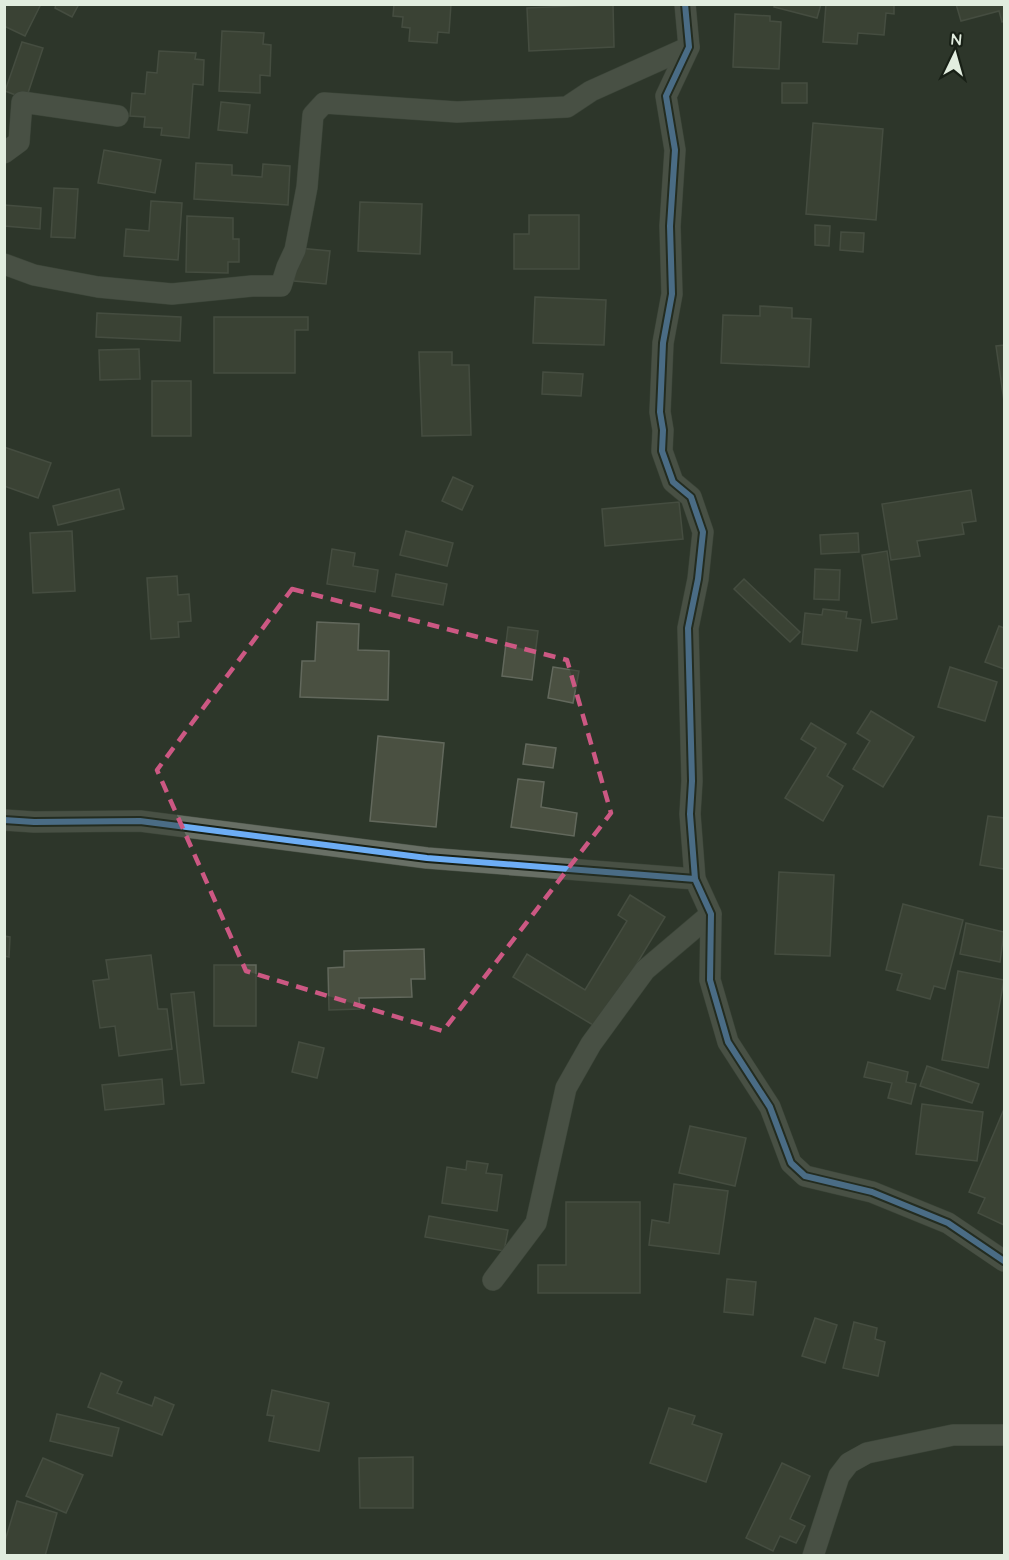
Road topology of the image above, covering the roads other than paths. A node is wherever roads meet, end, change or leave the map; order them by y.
1 (685, 4) edge
2 (689, 47) junction
3 (13, 101) edge
4 (118, 116) dead end
5 (4, 153) edge
6 (4, 264) edge
7 (4, 820) edge
8 (695, 879) junction
9 (711, 914) junction
10 (1005, 1261) edge
11 (493, 1280) dead end
12 (1005, 1435) edge
13 (813, 1556) edge

1 - 2 street
2 - 6 street
2 - 8 street
3 - 4 street
3 - 5 street
7 - 8 street
8 - 9 street
9 - 10 street
9 - 11 street
12 - 13 street

